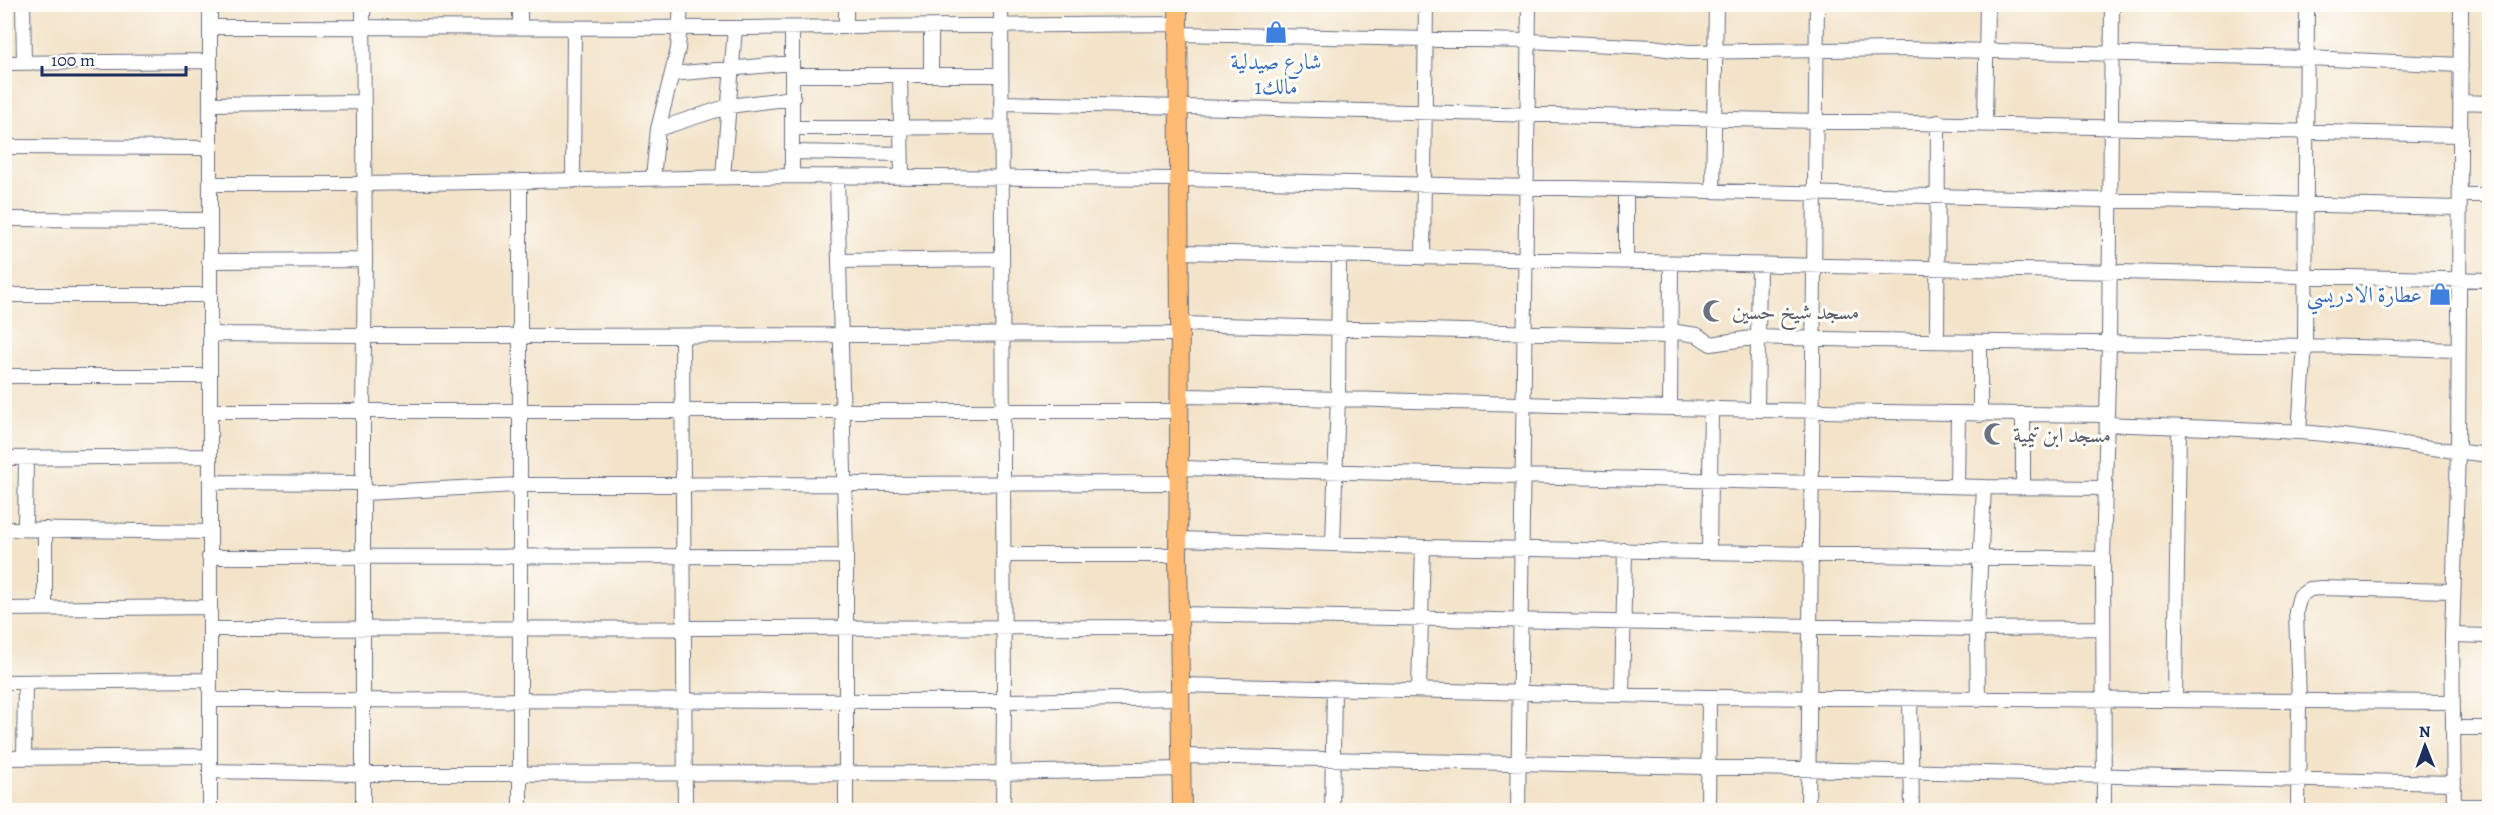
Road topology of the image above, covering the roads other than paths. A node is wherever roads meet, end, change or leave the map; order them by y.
1 (23, 4) edge
2 (210, 4) edge
3 (363, 4) edge
4 (520, 4) edge
5 (681, 4) edge
6 (846, 4) edge
7 (1001, 4) edge
8 (1178, 4) edge
9 (1426, 4) edge
10 (1529, 4) edge
11 (1716, 4) edge
12 (1817, 4) edge
13 (1987, 4) edge
14 (2112, 4) edge
15 (2307, 4) edge
16 (2461, 4) edge
17 (1001, 25) junction
18 (210, 27) junction
19 (363, 27) junction
20 (520, 27) junction
21 (846, 27) junction
22 (931, 27) junction
23 (574, 28) junction
24 (681, 28) junction
25 (735, 28) junction
26 (792, 28) junction
27 (1178, 29) junction
28 (1426, 39) junction
29 (1529, 41) junction
30 (1816, 50) junction
31 (1716, 52) junction
32 (1985, 52) junction
33 (2111, 54) junction
34 (2308, 58) junction
35 (210, 61) junction
36 (4, 63) edge
37 (24, 63) junction
38 (2461, 65) junction
39 (732, 69) junction
40 (793, 69) junction
41 (672, 74) junction
42 (900, 75) junction
43 (932, 75) junction
44 (1000, 75) junction
45 (793, 98) junction
46 (362, 102) junction
47 (2460, 102) junction
48 (1000, 103) junction
49 (2490, 103) edge
50 (210, 104) junction
51 (729, 106) junction
52 (1179, 107) junction
53 (1426, 112) junction
54 (1528, 115) junction
55 (1713, 120) junction
56 (1816, 121) junction
57 (1938, 122) junction
58 (1984, 123) junction
59 (2111, 126) junction
60 (1001, 127) junction
61 (793, 128) junction
62 (902, 128) junction
63 (658, 129) junction
64 (2308, 130) junction
65 (2459, 135) junction
66 (4, 147) edge
67 (210, 148) junction
68 (792, 152) junction
69 (902, 154) junction
70 (792, 176) junction
71 (837, 176) junction
72 (902, 176) junction
73 (723, 177) junction
74 (1002, 177) junction
75 (653, 178) junction
76 (1180, 179) junction
77 (520, 181) junction
78 (573, 181) junction
79 (210, 184) junction
80 (365, 184) junction
81 (1425, 184) junction
82 (1527, 186) junction
83 (1626, 189) junction
84 (1713, 191) junction
85 (1815, 193) junction
86 (1938, 195) junction
87 (2490, 195) edge
88 (2110, 201) junction
89 (2460, 201) junction
90 (2308, 205) junction
91 (4, 219) edge
92 (210, 220) junction
93 (1180, 252) junction
94 (1339, 256) junction
95 (1423, 258) junction
96 (1002, 259) junction
97 (1525, 259) junction
98 (365, 260) junction
99 (209, 261) junction
100 (838, 261) junction
101 (1626, 262) junction
102 (1671, 264) junction
103 (1759, 266) junction
104 (1814, 267) junction
105 (1937, 268) junction
106 (2110, 272) junction
107 (2306, 275) junction
108 (2460, 279) junction
109 (2490, 280) edge
110 (4, 294) edge
111 (210, 295) junction
112 (1338, 328) junction
113 (1180, 329) junction
114 (1525, 331) junction
115 (210, 334) junction
116 (1670, 334) junction
117 (1003, 335) junction
118 (364, 336) junction
119 (520, 336) junction
120 (682, 336) junction
121 (842, 336) junction
122 (1758, 337) junction
123 (1813, 339) junction
124 (1937, 340) junction
125 (1980, 342) junction
126 (2109, 343) junction
127 (2305, 344) junction
128 (2458, 350) junction
129 (4, 376) edge
130 (210, 376) junction
131 (1338, 398) junction
132 (1178, 404) junction
133 (1525, 404) junction
134 (1670, 407) junction
135 (1711, 408) junction
136 (1757, 409) junction
137 (684, 410) junction
138 (1003, 410) junction
139 (210, 411) junction
140 (363, 411) junction
141 (844, 411) junction
142 (1812, 411) junction
143 (519, 412) junction
144 (2023, 414) junction
145 (1958, 415) junction
146 (1980, 415) junction
147 (2107, 419) junction
148 (2180, 428) junction
149 (2299, 432) junction
150 (2458, 452) junction
151 (2490, 455) edge
152 (210, 456) junction
153 (4, 458) edge
154 (26, 459) junction
155 (1336, 471) junction
156 (1178, 475) junction
157 (1524, 476) junction
158 (1711, 479) junction
159 (210, 482) junction
160 (1811, 482) junction
161 (683, 484) junction
162 (846, 484) junction
163 (1003, 484) junction
164 (519, 485) junction
165 (1957, 486) junction
166 (2023, 486) junction
167 (1984, 487) junction
168 (364, 488) junction
169 (2104, 488) junction
170 (25, 528) junction
171 (4, 529) edge
172 (45, 529) junction
173 (209, 532) junction
174 (1333, 543) junction
175 (1178, 547) junction
176 (1423, 547) junction
177 (1522, 549) junction
178 (1625, 550) junction
179 (1709, 551) junction
180 (1809, 554) junction
181 (685, 555) junction
182 (1003, 555) junction
183 (364, 556) junction
184 (520, 556) junction
185 (846, 556) junction
186 (209, 557) junction
187 (1980, 558) junction
188 (2103, 559) junction
189 (2452, 591) junction
190 (210, 607) junction
191 (4, 609) edge
192 (45, 609) junction
193 (1421, 618) junction
194 (1522, 619) junction
195 (1179, 620) junction
196 (1623, 622) junction
197 (1809, 626) junction
198 (846, 627) junction
199 (1003, 627) junction
200 (364, 628) junction
201 (521, 628) junction
202 (684, 628) junction
203 (2102, 628) junction
204 (210, 629) junction
205 (1977, 629) junction
206 (2452, 635) junction
207 (2490, 636) edge
208 (210, 680) junction
209 (4, 682) edge
210 (25, 682) junction
211 (1334, 689) junction
212 (1419, 690) junction
213 (1181, 692) junction
214 (1521, 692) junction
215 (1622, 695) junction
216 (1708, 697) junction
217 (1808, 698) junction
218 (1910, 698) junction
219 (362, 699) junction
220 (520, 699) junction
221 (210, 700) junction
222 (684, 700) junction
223 (847, 700) junction
224 (1978, 700) junction
225 (2104, 700) junction
226 (2175, 700) junction
227 (1004, 701) junction
228 (2299, 702) junction
229 (2453, 702) junction
230 (2453, 728) junction
231 (2490, 728) edge
232 (210, 756) junction
233 (4, 758) edge
234 (24, 758) junction
235 (1332, 760) junction
236 (1182, 763) junction
237 (1520, 765) junction
238 (1708, 768) junction
239 (1809, 770) junction
240 (211, 771) junction
241 (1912, 771) junction
242 (520, 772) junction
243 (685, 773) junction
244 (846, 773) junction
245 (1003, 773) junction
246 (363, 774) junction
247 (2104, 776) junction
248 (2299, 780) junction
249 (2454, 783) junction
250 (2490, 806) edge
251 (2454, 808) edge
252 (210, 810) edge
253 (363, 810) edge
254 (520, 810) edge
255 (685, 810) edge
256 (846, 810) edge
257 (1003, 810) edge
258 (1182, 810) edge
259 (1332, 810) edge
260 (1518, 810) edge
261 (1708, 810) edge
262 (1808, 810) edge
263 (1912, 810) edge
264 (2104, 810) edge
265 (2298, 810) edge

1 - 37 street
2 - 18 street
3 - 19 street
4 - 20 street
5 - 24 street
6 - 21 street
7 - 17 street
8 - 27 main road
9 - 28 street
10 - 29 street
11 - 31 street
12 - 30 street
13 - 32 street
14 - 33 street
15 - 34 street
16 - 38 street
17 - 22 street
17 - 27 street
17 - 44 street
18 - 19 street
18 - 35 street
19 - 20 street
19 - 46 street
20 - 23 street
21 - 22 street
21 - 26 street
22 - 43 street
23 - 24 street
23 - 78 street
24 - 25 street
24 - 41 street
25 - 26 street
25 - 39 street
26 - 40 street
27 - 28 street
27 - 52 main road
28 - 29 street
28 - 53 street
29 - 31 street
29 - 54 street
30 - 31 street
30 - 32 street
30 - 56 street
31 - 55 street
32 - 33 street
32 - 58 street
33 - 34 street
33 - 59 street
34 - 38 street
34 - 64 street
35 - 37 street
35 - 50 street
36 - 37 street
38 - 47 street
39 - 40 street
39 - 41 street
39 - 51 street
40 - 42 street
40 - 45 street
41 - 63 street
42 - 43 street
42 - 62 street
43 - 44 street
44 - 48 street
45 - 51 street
45 - 61 street
46 - 50 street
46 - 80 street
47 - 49 street
47 - 65 street
48 - 52 street
48 - 60 street
50 - 67 street
51 - 63 street
51 - 73 street
52 - 53 street
52 - 76 main road
53 - 54 street
53 - 81 street
54 - 55 street
54 - 82 street
55 - 56 street
55 - 84 street
56 - 57 street
56 - 85 street
57 - 58 street
57 - 86 street
58 - 59 street
59 - 64 street
59 - 88 street
60 - 62 street
60 - 74 street
61 - 62 street
61 - 68 street
62 - 69 street
63 - 75 street
64 - 65 street
64 - 90 street
65 - 89 street
66 - 67 street
67 - 79 street
68 - 69 street
68 - 70 street
69 - 72 street
70 - 71 street
70 - 73 street
71 - 72 street
71 - 100 street
72 - 74 street
73 - 75 street
74 - 76 street
74 - 96 street
75 - 78 street
76 - 81 street
76 - 93 main road
77 - 78 street
77 - 80 street
77 - 119 street
79 - 80 street
79 - 92 street
80 - 98 street
81 - 82 street
81 - 95 street
82 - 83 street
82 - 97 street
83 - 84 street
83 - 101 street
84 - 85 street
85 - 86 street
85 - 104 street
86 - 88 street
86 - 105 street
87 - 89 street
88 - 90 street
88 - 106 street
89 - 90 street
89 - 108 street
90 - 107 street
91 - 92 street
92 - 99 street
93 - 94 street
93 - 113 main road
94 - 95 street
94 - 112 street
95 - 97 street
96 - 100 street
96 - 117 street
97 - 101 street
97 - 114 street
98 - 99 street
98 - 118 street
99 - 111 street
100 - 121 street
101 - 102 street
102 - 103 street
102 - 116 street
103 - 104 street
103 - 122 street
104 - 105 street
104 - 123 street
105 - 106 street
105 - 124 street
106 - 107 street
106 - 126 street
107 - 108 street
107 - 127 street
108 - 109 street
108 - 128 street
110 - 111 street
111 - 115 street
112 - 113 street
112 - 114 street
112 - 131 street
113 - 117 street
113 - 132 main road
114 - 116 street
114 - 133 street
115 - 118 street
115 - 130 street
116 - 122 street
116 - 134 street
117 - 121 street
117 - 138 street
118 - 119 street
118 - 140 street
119 - 120 street
119 - 143 street
120 - 121 street
120 - 137 street
121 - 141 street
122 - 123 street
122 - 136 street
123 - 124 street
123 - 142 street
124 - 125 street
125 - 126 street
125 - 146 street
126 - 127 street
126 - 147 street
127 - 128 street
127 - 149 street
128 - 150 street
129 - 130 street
130 - 139 street
131 - 132 street
131 - 133 street
131 - 155 street
132 - 138 street
132 - 156 main road
133 - 134 street
133 - 157 street
134 - 135 street
135 - 136 street
135 - 158 street
136 - 142 street
137 - 141 street
137 - 143 street
137 - 161 street
138 - 141 street
138 - 163 street
139 - 140 street
139 - 152 street
140 - 143 street
140 - 168 street
141 - 162 street
142 - 145 street
142 - 160 street
143 - 164 street
144 - 146 street
144 - 147 street
144 - 166 street
145 - 146 street
145 - 165 street
147 - 148 street
147 - 169 street
148 - 149 street
148 - 226 street
149 - 150 street
150 - 151 street
150 - 189 street
152 - 154 street
152 - 159 street
153 - 154 street
154 - 170 street
155 - 156 street
155 - 157 street
155 - 174 street
156 - 163 street
156 - 175 main road
157 - 158 street
157 - 177 street
158 - 160 street
158 - 179 street
159 - 168 street
159 - 173 street
160 - 165 street
160 - 180 street
161 - 162 street
161 - 164 street
161 - 181 street
162 - 163 street
162 - 185 street
163 - 182 street
164 - 168 street
164 - 184 street
165 - 167 street
166 - 167 street
166 - 169 street
167 - 187 street
168 - 183 street
169 - 188 street
170 - 171 street
170 - 172 street
172 - 173 street
172 - 192 street
173 - 186 street
174 - 175 street
174 - 176 street
175 - 182 street
175 - 195 main road
176 - 177 street
176 - 193 street
177 - 178 street
177 - 194 street
178 - 179 street
178 - 196 street
179 - 180 street
180 - 187 street
180 - 197 street
181 - 184 street
181 - 185 street
181 - 202 street
182 - 199 street
183 - 184 street
183 - 186 street
183 - 200 street
184 - 201 street
185 - 198 street
186 - 190 street
187 - 188 street
187 - 205 street
188 - 203 street
189 - 206 street
189 - 228 street
190 - 192 street
190 - 204 street
191 - 192 street
193 - 194 street
193 - 195 street
193 - 212 street
194 - 196 street
194 - 214 street
195 - 199 street
195 - 213 main road
196 - 197 street
196 - 215 street
197 - 205 street
197 - 217 street
198 - 199 street
198 - 202 street
198 - 223 street
199 - 227 street
200 - 201 street
200 - 204 street
200 - 219 street
201 - 202 street
201 - 220 street
202 - 222 street
203 - 205 street
203 - 225 street
204 - 208 street
205 - 224 street
206 - 207 street
206 - 229 street
208 - 210 street
208 - 221 street
209 - 210 street
210 - 234 street
211 - 212 street
211 - 213 street
211 - 235 street
212 - 214 street
213 - 227 street
213 - 236 main road
214 - 215 street
214 - 237 street
215 - 216 street
216 - 217 street
216 - 238 street
217 - 218 street
217 - 239 street
218 - 224 street
218 - 241 street
219 - 220 street
219 - 221 street
219 - 246 street
220 - 222 street
220 - 242 street
221 - 232 street
222 - 223 street
222 - 243 street
223 - 227 street
223 - 244 street
224 - 225 street
225 - 226 street
225 - 247 street
226 - 228 street
227 - 245 street
228 - 229 street
228 - 248 street
229 - 230 street
230 - 231 street
230 - 249 street
232 - 234 street
232 - 240 street
233 - 234 street
235 - 236 street
235 - 237 street
235 - 259 street
236 - 245 street
236 - 258 main road
237 - 238 street
237 - 260 street
238 - 239 street
238 - 261 street
239 - 241 street
239 - 262 street
240 - 246 street
240 - 252 street
241 - 247 street
241 - 263 street
242 - 243 street
242 - 246 street
242 - 254 street
243 - 244 street
243 - 255 street
244 - 245 street
244 - 256 street
245 - 257 street
246 - 253 street
247 - 248 street
247 - 264 street
248 - 249 street
248 - 265 street
249 - 251 street
250 - 251 street

